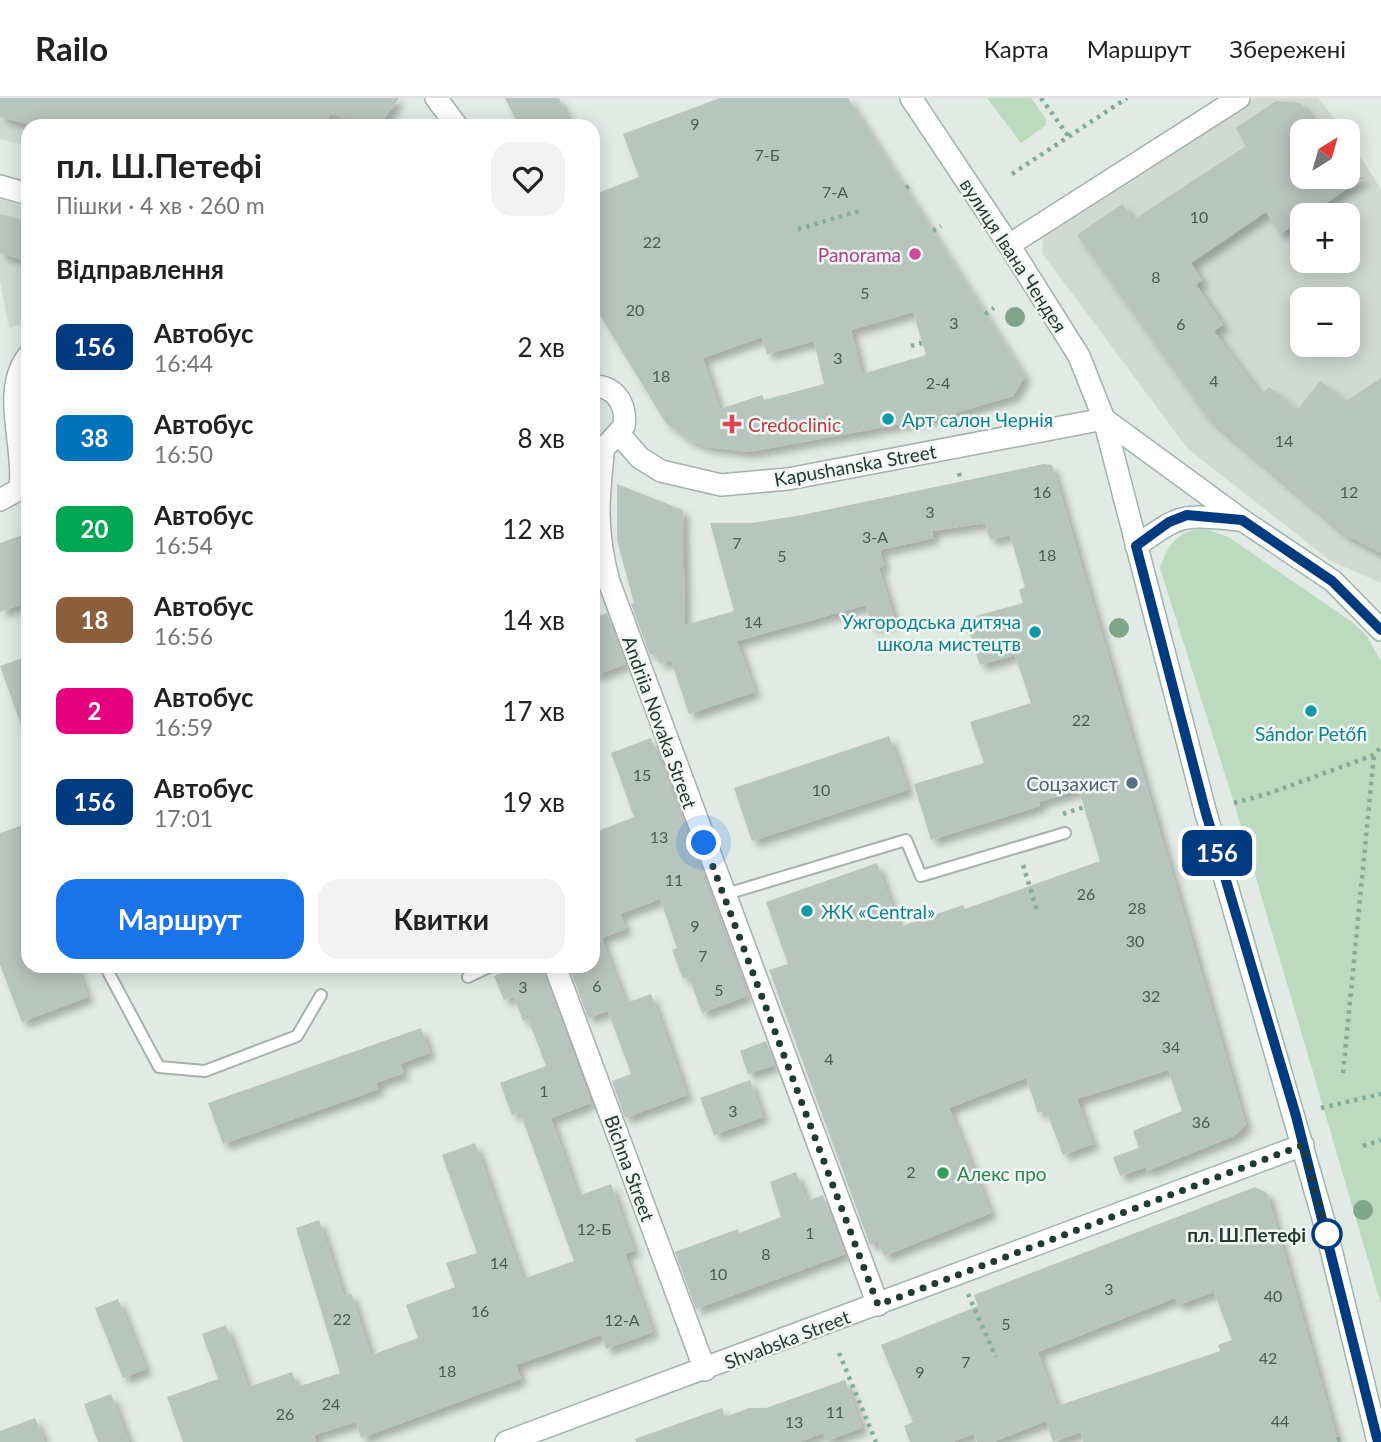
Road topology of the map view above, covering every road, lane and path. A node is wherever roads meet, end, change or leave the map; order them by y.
1 (436, 98) edge
2 (911, 98) edge
3 (1041, 98) edge
4 (1127, 98) edge
5 (1239, 98) edge
6 (452, 119) edge
7 (1069, 137) junction
8 (1012, 174) dead end
9 (913, 183) dead end
10 (0, 186) edge
11 (906, 188) dead end
12 (21, 192) edge
13 (863, 210) dead end
14 (941, 226) dead end
15 (798, 229) dead end
16 (933, 231) dead end
17 (1009, 244) junction
18 (889, 250) dead end
19 (858, 262) dead end
20 (994, 308) dead end
21 (985, 314) dead end
22 (922, 343) dead end
23 (911, 346) dead end
24 (21, 367) edge
25 (600, 387) edge
26 (1104, 419) junction
27 (605, 442) edge
28 (600, 468) edge
29 (959, 473) dead end
30 (961, 481) dead end
31 (0, 500) edge
32 (1242, 520) junction
33 (1136, 546) junction
34 (600, 549) edge
35 (1381, 630) edge
36 (1381, 747) edge
37 (1374, 755) junction
38 (1234, 803) dead end
39 (1065, 834) dead end
40 (1030, 884) dead end
41 (723, 895) junction
42 (1038, 914) dead end
43 (109, 973) edge
44 (476, 973) edge
45 (558, 973) edge
46 (468, 977) dead end
47 (321, 995) dead end
48 (1343, 1073) dead end
49 (1381, 1094) edge
50 (1321, 1108) dead end
51 (1381, 1140) edge
52 (1303, 1145) junction
53 (1363, 1146) dead end
54 (958, 1274) junction
55 (878, 1305) junction
56 (839, 1353) dead end
57 (996, 1357) dead end
58 (705, 1370) junction
59 (1375, 1400) edge
60 (529, 1438) edge
61 (1345, 1438) dead end
62 (1337, 1440) edge
63 (506, 1442) edge
64 (876, 1442) edge
65 (1378, 1442) edge

1 - 6 street
2 - 17 street, вулиця Івана Чендея
3 - 7 path
4 - 7 path
5 - 17 street
7 - 8 path
9 - 11 path
10 - 12 street
13 - 15 path
14 - 16 path
17 - 26 street, вулиця Івана Чендея
18 - 19 path
20 - 21 path
22 - 23 path
24 - 31 street
25 - 27 street, Andriia Novaka Street
26 - 27 street, Kapushanska Street
26 - 32 street
26 - 33 street, вулиця Івана Чендея
27 - 28 street, Andriia Novaka Street
29 - 30 path
32 - 33 street
32 - 35 street
33 - 52 street, вулиця Івана Чендея
34 - 41 street, Andriia Novaka Street
36 - 37 path
37 - 38 path
37 - 48 path
39 - 41 lane
40 - 42 path
41 - 55 street, Andriia Novaka Street
43 - 47 lane
44 - 46 lane
45 - 58 street, Bichna Street
49 - 50 path
51 - 53 path
52 - 54 street, Shvabska Street
52 - 59 street, вулиця Івана Чендея
54 - 55 street, Shvabska Street
54 - 57 path
55 - 58 street, Shvabska Street
56 - 64 path
58 - 60 street, Shvabska Street
59 - 65 street, вулиця Івана Чендея
60 - 63 street, Shvabska Street
61 - 62 path

